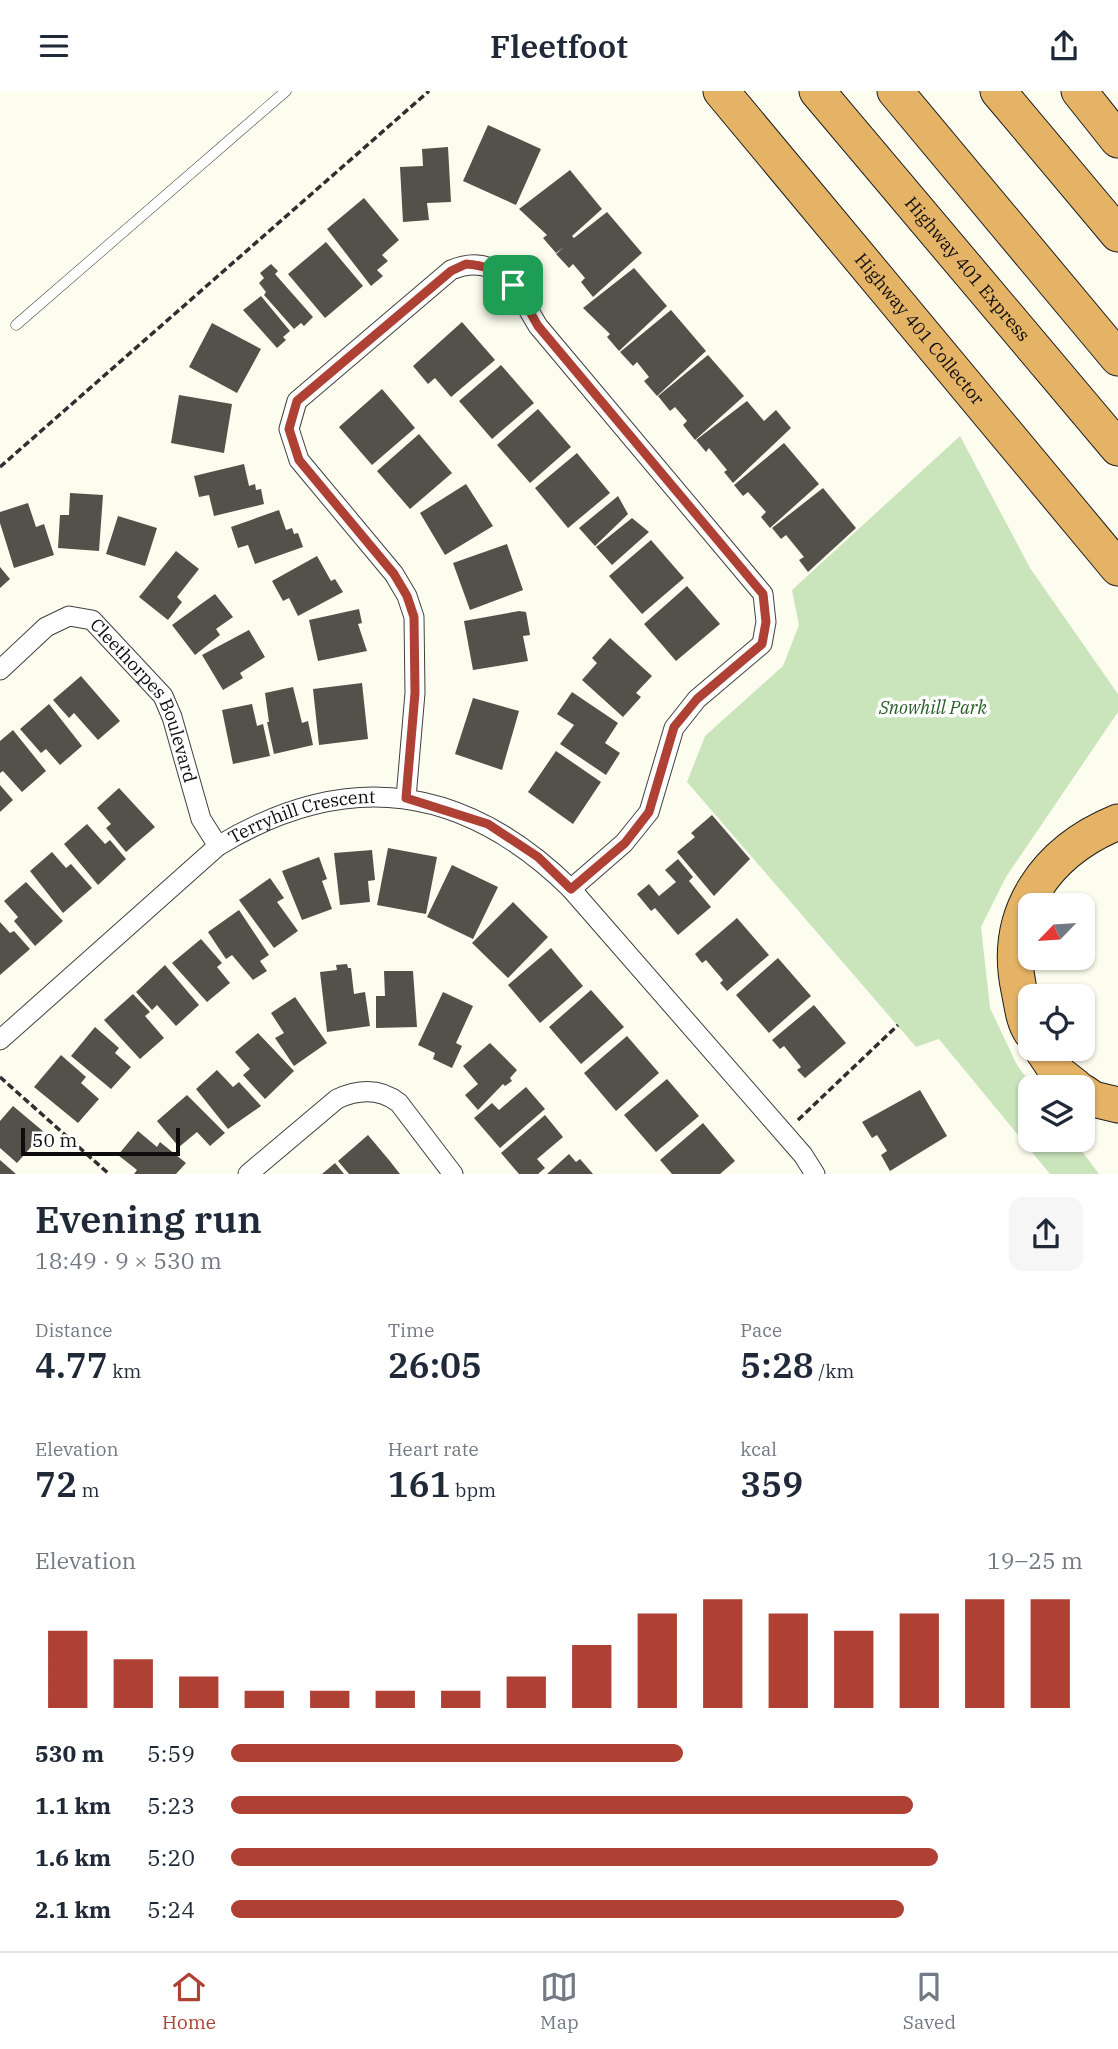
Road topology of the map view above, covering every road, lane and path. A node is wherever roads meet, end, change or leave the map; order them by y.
1 (286, 91) edge
2 (429, 91) edge
3 (710, 91) edge
4 (721, 91) edge
5 (817, 91) edge
6 (895, 91) edge
7 (998, 91) edge
8 (1079, 91) edge
9 (1118, 140) edge
10 (792, 179) junction
11 (1118, 234) edge
12 (16, 325) dead end
13 (1118, 358) edge
14 (1118, 448) edge
15 (0, 467) edge
16 (1118, 568) edge
17 (0, 670) edge
18 (406, 798) junction
19 (1118, 822) edge
20 (218, 846) junction
21 (571, 889) junction
22 (1018, 984) edge
23 (898, 1025) dead end
24 (0, 1040) edge
25 (1049, 1061) edge
26 (1060, 1075) edge
27 (0, 1077) edge
28 (1095, 1099) edge
29 (1118, 1105) edge
30 (784, 1133) junction
31 (109, 1174) edge
32 (248, 1174) edge
33 (453, 1174) edge
34 (815, 1174) edge

1 - 12 lane
2 - 15 path
3 - 10 highway
4 - 10 highway, Highway 401 Collector
5 - 14 highway, Highway 401 Express
6 - 13 highway
7 - 11 highway
8 - 9 highway
10 - 16 highway, Highway 401 Collector
17 - 20 street, Cleethorpes Boulevard
18 - 20 street, Terryhill Crescent
18 - 21 street, Terryhill Crescent
18 - 21 street
19 - 22 highway
20 - 24 street, Terryhill Crescent
21 - 30 street, Terryhill Crescent
23 - 30 path
25 - 26 highway
27 - 31 path
28 - 29 highway
30 - 34 street, Terryhill Crescent
32 - 33 street

